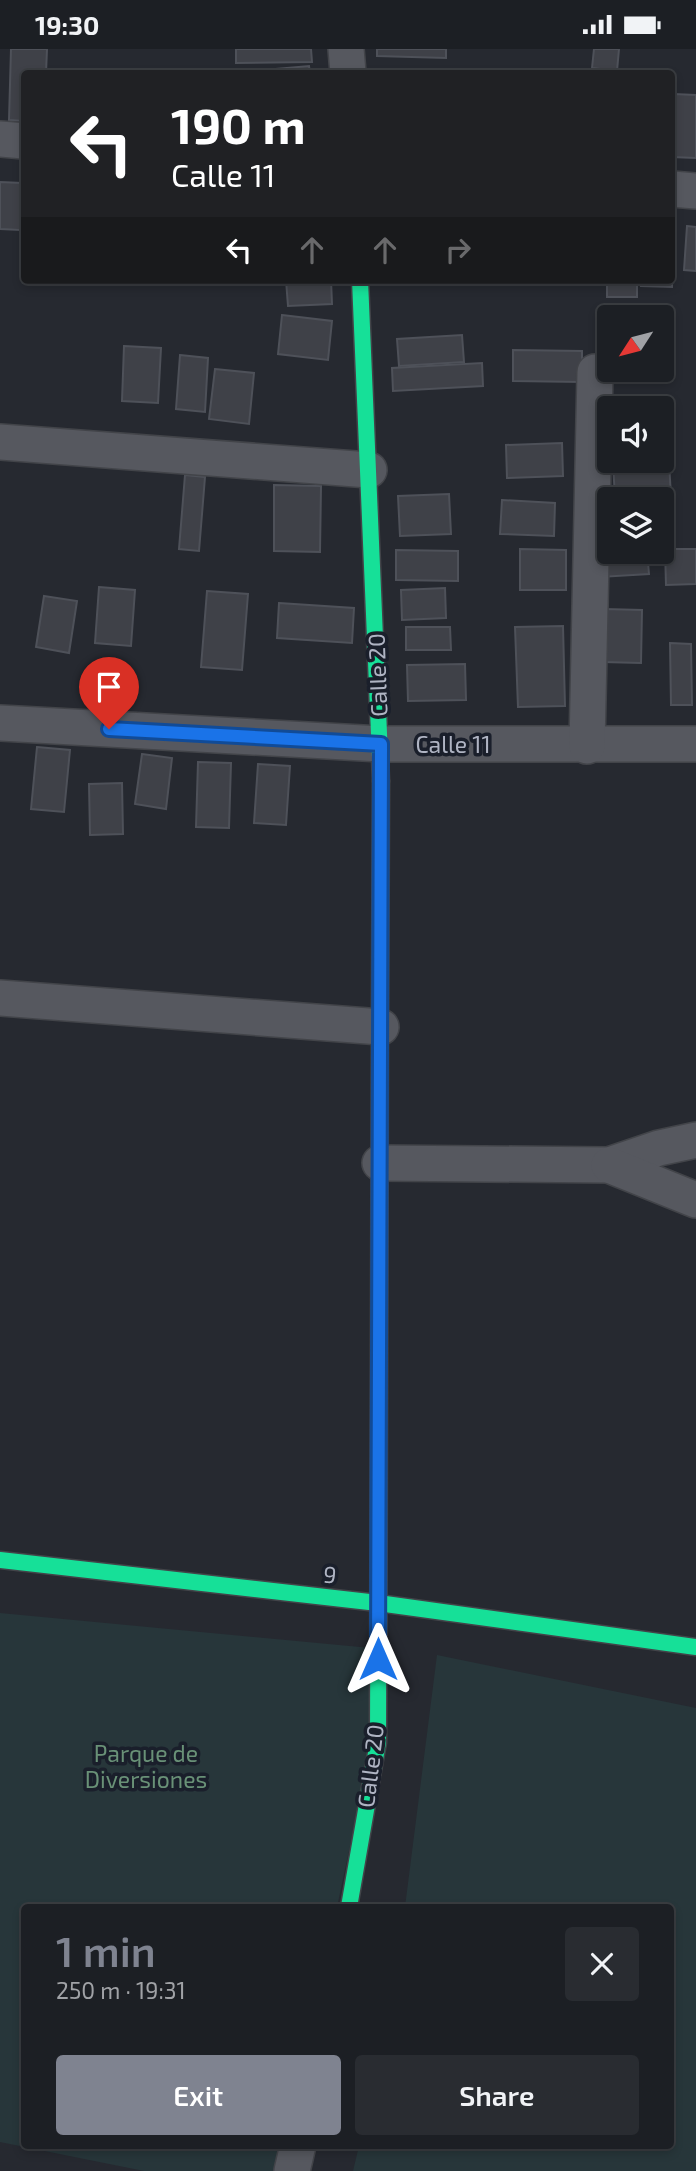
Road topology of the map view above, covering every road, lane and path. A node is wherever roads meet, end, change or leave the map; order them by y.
1 (346, 49) edge
2 (348, 70) edge
3 (0, 139) edge
4 (21, 141) edge
5 (675, 189) edge
6 (696, 191) edge
7 (360, 284) edge
8 (594, 372) dead end
9 (0, 442) edge
10 (369, 470) junction
11 (0, 723) edge
12 (381, 744) junction
13 (696, 744) edge
14 (587, 745) junction
15 (0, 998) edge
16 (381, 1027) junction
17 (696, 1140) edge
18 (380, 1163) junction
19 (609, 1165) junction
20 (696, 1200) edge
21 (0, 1560) edge
22 (378, 1603) junction
23 (696, 1647) edge
24 (350, 1904) edge
25 (297, 2149) edge
26 (292, 2171) edge

1 - 2 street
3 - 4 street
5 - 6 street
7 - 10 street, Calle 20
8 - 14 street
9 - 10 street
10 - 12 street, Calle 20
11 - 12 street, Calle 11
12 - 14 street, Calle 11
12 - 16 street, Calle 20
13 - 14 street, Calle 11
15 - 16 street
16 - 18 street, Calle 20
17 - 19 street
18 - 19 street
18 - 22 street, Calle 20
19 - 20 street
21 - 22 street, 9
22 - 23 street, 9
22 - 24 street, Calle 20
25 - 26 street

